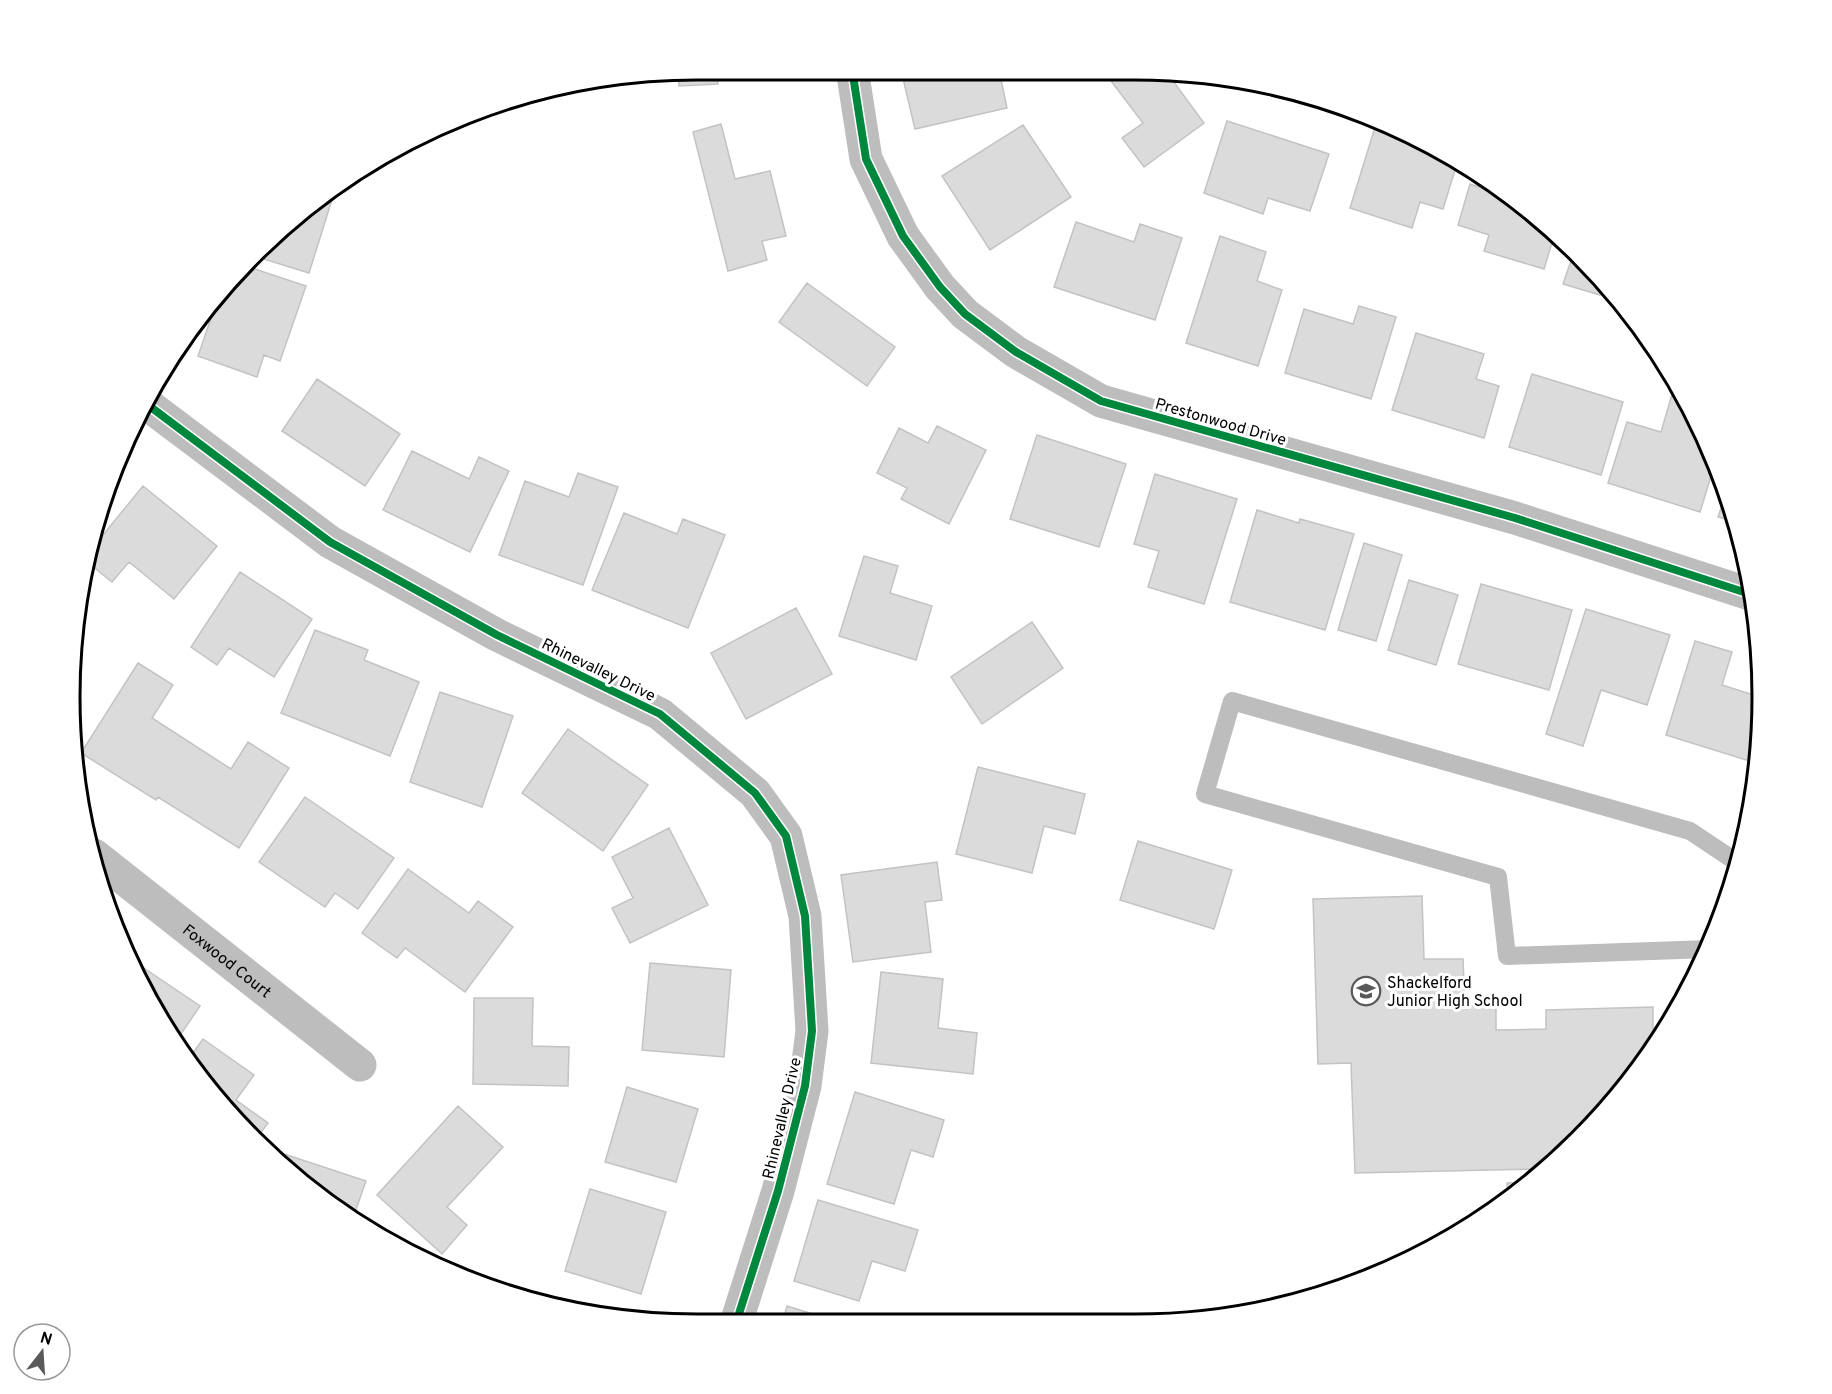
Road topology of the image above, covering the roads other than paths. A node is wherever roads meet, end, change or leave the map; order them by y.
1 (854, 80) edge
2 (152, 408) edge
3 (1743, 592) edge
4 (1731, 858) edge
5 (102, 862) edge
6 (1698, 949) edge
7 (360, 1065) dead end
8 (739, 1314) edge

1 - 3 street, Prestonwood Drive
2 - 8 street, Rhinevalley Drive
4 - 6 lane
5 - 7 street, Foxwood Court

